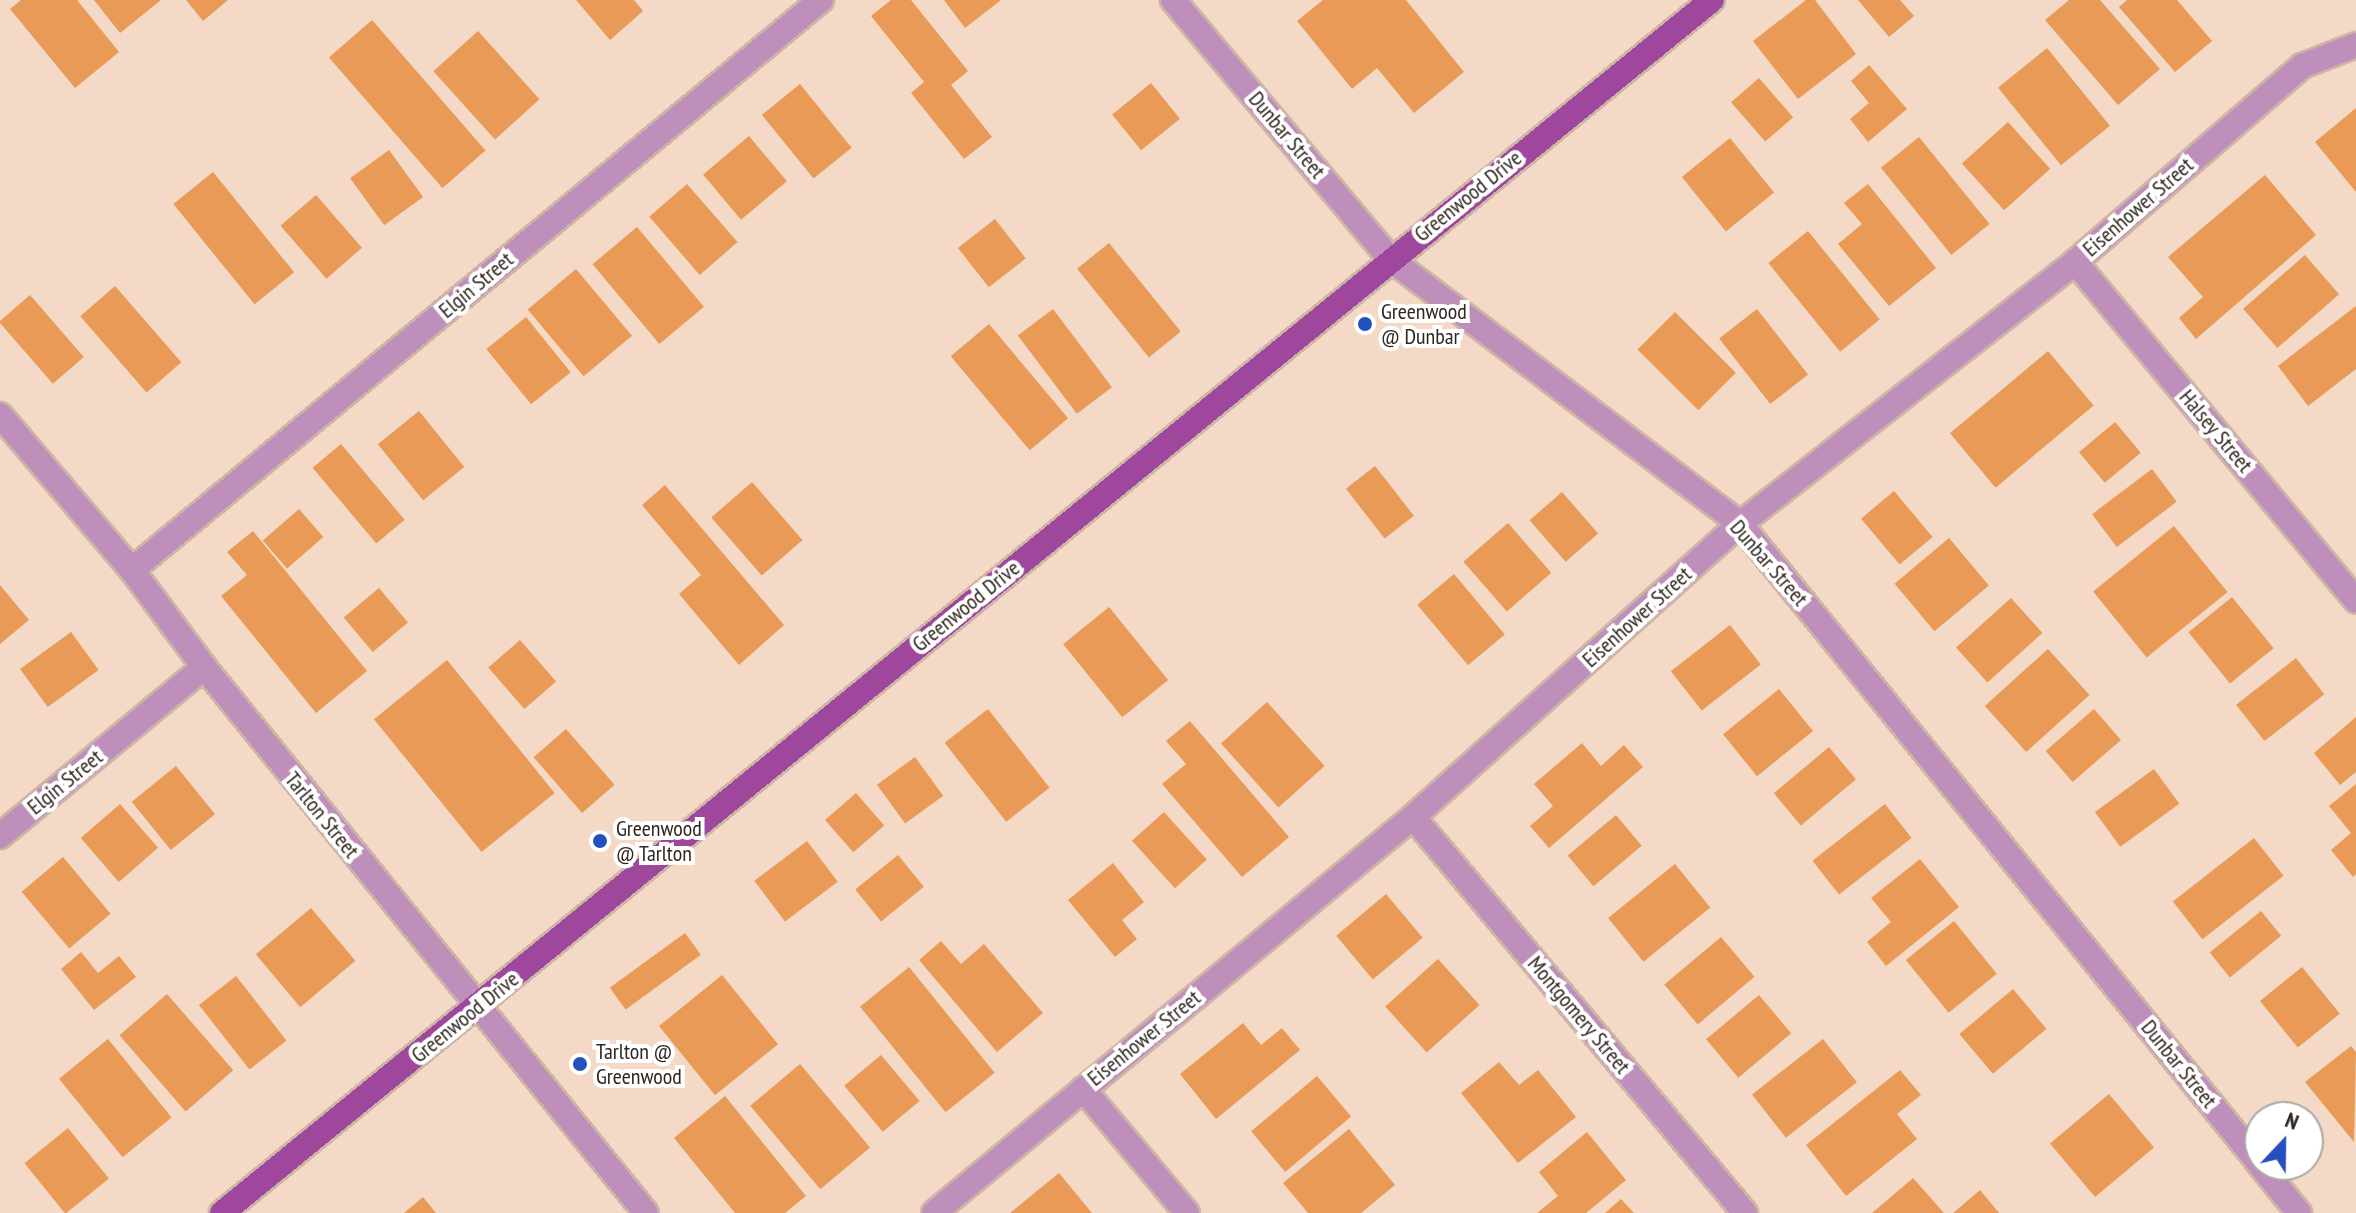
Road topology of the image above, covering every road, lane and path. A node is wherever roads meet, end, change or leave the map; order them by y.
1 (821, 0) edge
2 (1173, 0) edge
3 (1712, 0) edge
4 (2356, 45) edge
5 (1390, 259) junction
6 (2075, 262) junction
7 (0, 415) edge
8 (1740, 524) junction
9 (132, 570) junction
10 (2356, 600) edge
11 (204, 667) junction
12 (1413, 817) junction
13 (0, 836) edge
14 (477, 1007) junction
15 (1083, 1089) junction
16 (2244, 1145) edge
17 (2273, 1181) edge
18 (222, 1213) edge
19 (646, 1213) edge
20 (934, 1213) edge
21 (1187, 1213) edge
22 (1745, 1213) edge
23 (2299, 1213) edge

1 - 9 street, Elgin Street
2 - 5 street, Dunbar Street
3 - 5 main road, Greenwood Drive
4 - 6 street, Eisenhower Street
5 - 8 street, Dunbar Street
5 - 14 main road, Greenwood Drive
6 - 8 street, Eisenhower Street
6 - 10 street, Halsey Street
7 - 9 street, Tarlton Street
8 - 12 street, Eisenhower Street
8 - 16 street, Dunbar Street
9 - 11 street, Tarlton Street
11 - 13 street, Elgin Street
11 - 14 street, Tarlton Street
12 - 15 street, Eisenhower Street
12 - 22 street, Montgomery Street
14 - 18 main road, Greenwood Drive
14 - 19 street, Tarlton Street
15 - 20 street, Eisenhower Street
15 - 21 street
17 - 23 street, Dunbar Street

